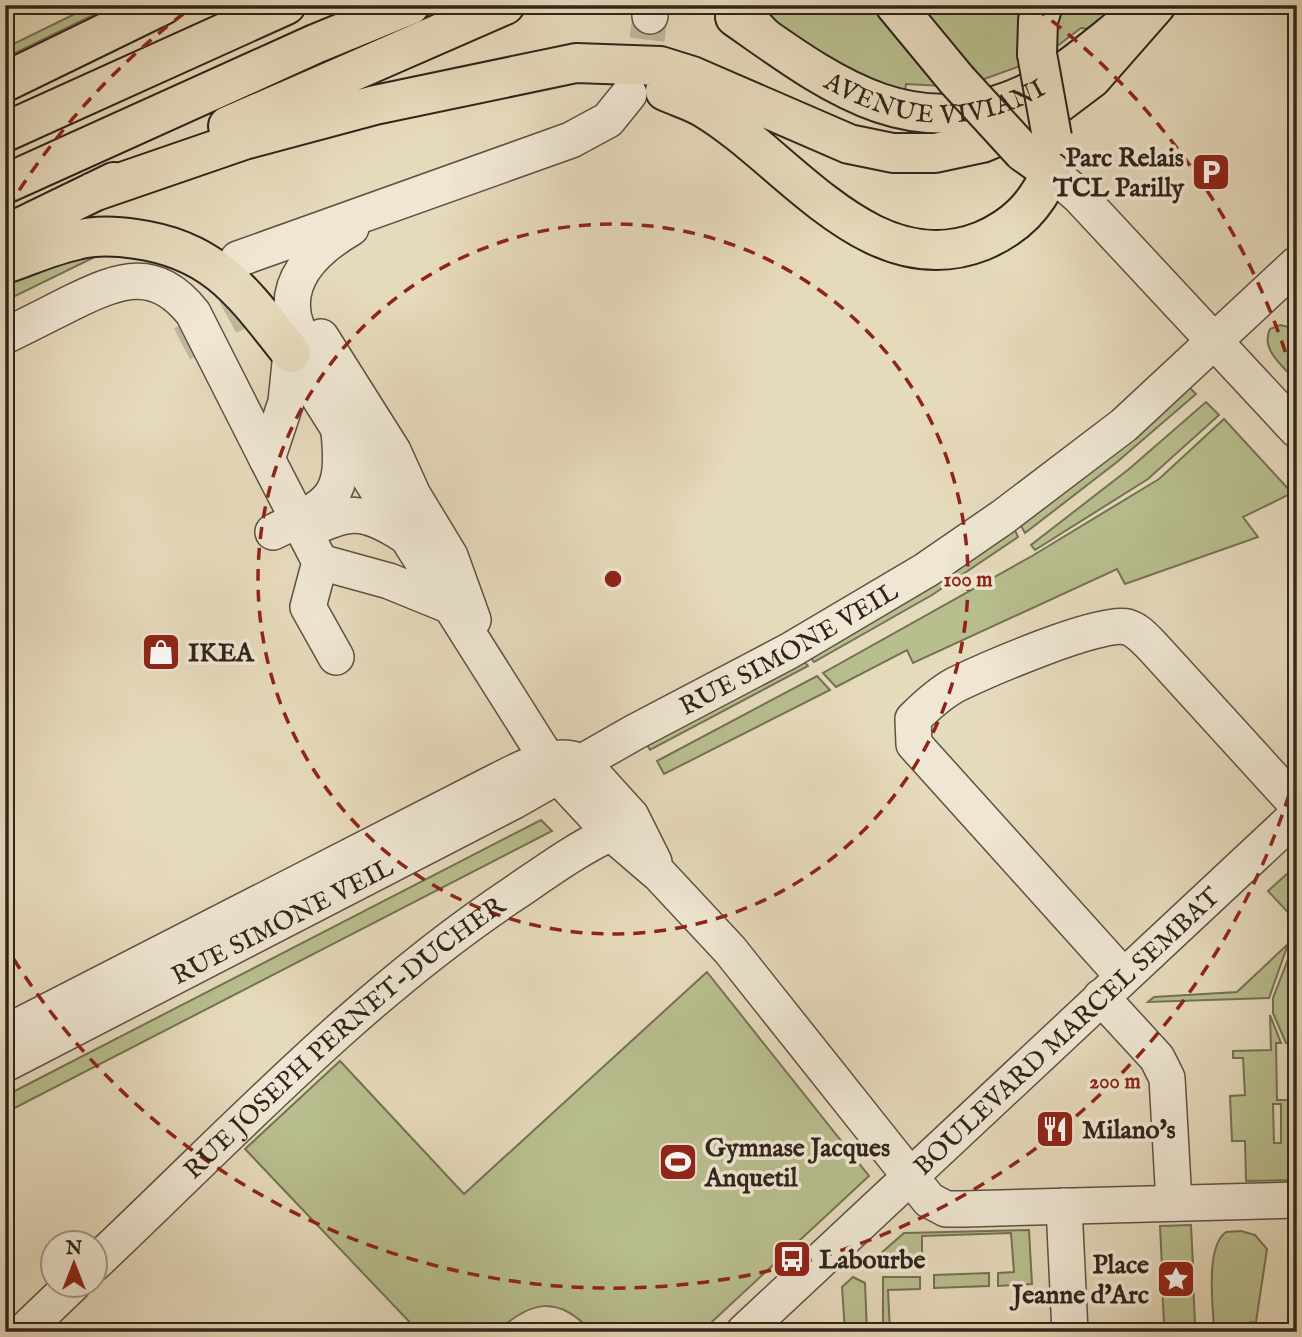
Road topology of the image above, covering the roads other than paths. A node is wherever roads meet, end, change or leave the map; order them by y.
1 (286, 5) edge
2 (410, 5) edge
3 (505, 5) edge
4 (718, 5) edge
5 (733, 5) edge
6 (895, 5) edge
7 (1148, 5) edge
8 (1156, 5) edge
9 (161, 7) edge
10 (1038, 21) edge
11 (763, 36) junction
12 (497, 80) junction
13 (5, 82) edge
14 (629, 94) tunnel mouth
15 (5, 132) edge
16 (1042, 154) junction
17 (5, 184) edge
18 (93, 192) junction
19 (391, 206) junction
20 (5, 235) edge
21 (238, 259) dead end
22 (5, 264) edge
23 (1297, 264) edge
24 (312, 321) dead end
25 (5, 336) edge
26 (1215, 341) junction
27 (291, 354) junction
28 (338, 429) junction
29 (1297, 430) edge
30 (267, 459) junction
31 (287, 532) junction
32 (404, 535) junction
33 (320, 562) junction
34 (448, 605) junction
35 (335, 657) dead end
36 (487, 666) junction
37 (515, 711) junction
38 (562, 766) junction
39 (499, 780) junction
40 (1297, 805) edge
41 (1297, 815) edge
42 (611, 833) junction
43 (660, 875) junction
44 (1112, 987) junction
45 (5, 1033) edge
46 (5, 1064) edge
47 (908, 1177) junction
48 (1297, 1200) edge
49 (1174, 1203) junction
50 (1064, 1206) junction
51 (108, 1251) edge
52 (58, 1298) edge
53 (23, 1332) edge
54 (744, 1332) edge
55 (1070, 1332) edge

1 - 15 main road
2 - 17 main road
3 - 18 main road
4 - 11 main road, AVENUE VIVIANI
5 - 11 main road
6 - 16 main road, bridge
7 - 11 main road, AVENUE VIVIANI
8 - 12 main road
9 - 13 main road
10 - 16 main road, bridge
12 - 16 main road
12 - 18 main road
14 - 19 street
16 - 26 street
18 - 20 main road
19 - 21 street
19 - 32 street
22 - 27 main road
23 - 26 street, RUE SIMONE VEIL
24 - 36 street
25 - 30 street
26 - 29 street
26 - 38 street, RUE SIMONE VEIL
27 - 28 street
27 - 30 street
28 - 31 street
28 - 32 street
30 - 31 street
31 - 32 street
31 - 33 street
32 - 34 street
33 - 34 street
33 - 35 street
34 - 36 street
36 - 37 street
37 - 38 street
37 - 39 street
38 - 39 street, RUE SIMONE VEIL
38 - 42 street
38 - 43 street
38 - 46 street, RUE SIMONE VEIL
39 - 45 street, RUE SIMONE VEIL
40 - 44 street
41 - 44 street, BOULEVARD MARCEL SEMBAT
42 - 43 street
42 - 51 street, RUE JOSEPH PERNET-DUCHER
43 - 47 street
44 - 47 street, BOULEVARD MARCEL SEMBAT
44 - 49 street
47 - 50 street
47 - 54 street, BOULEVARD MARCEL SEMBAT
48 - 49 street
49 - 50 street
50 - 55 street
52 - 53 street

